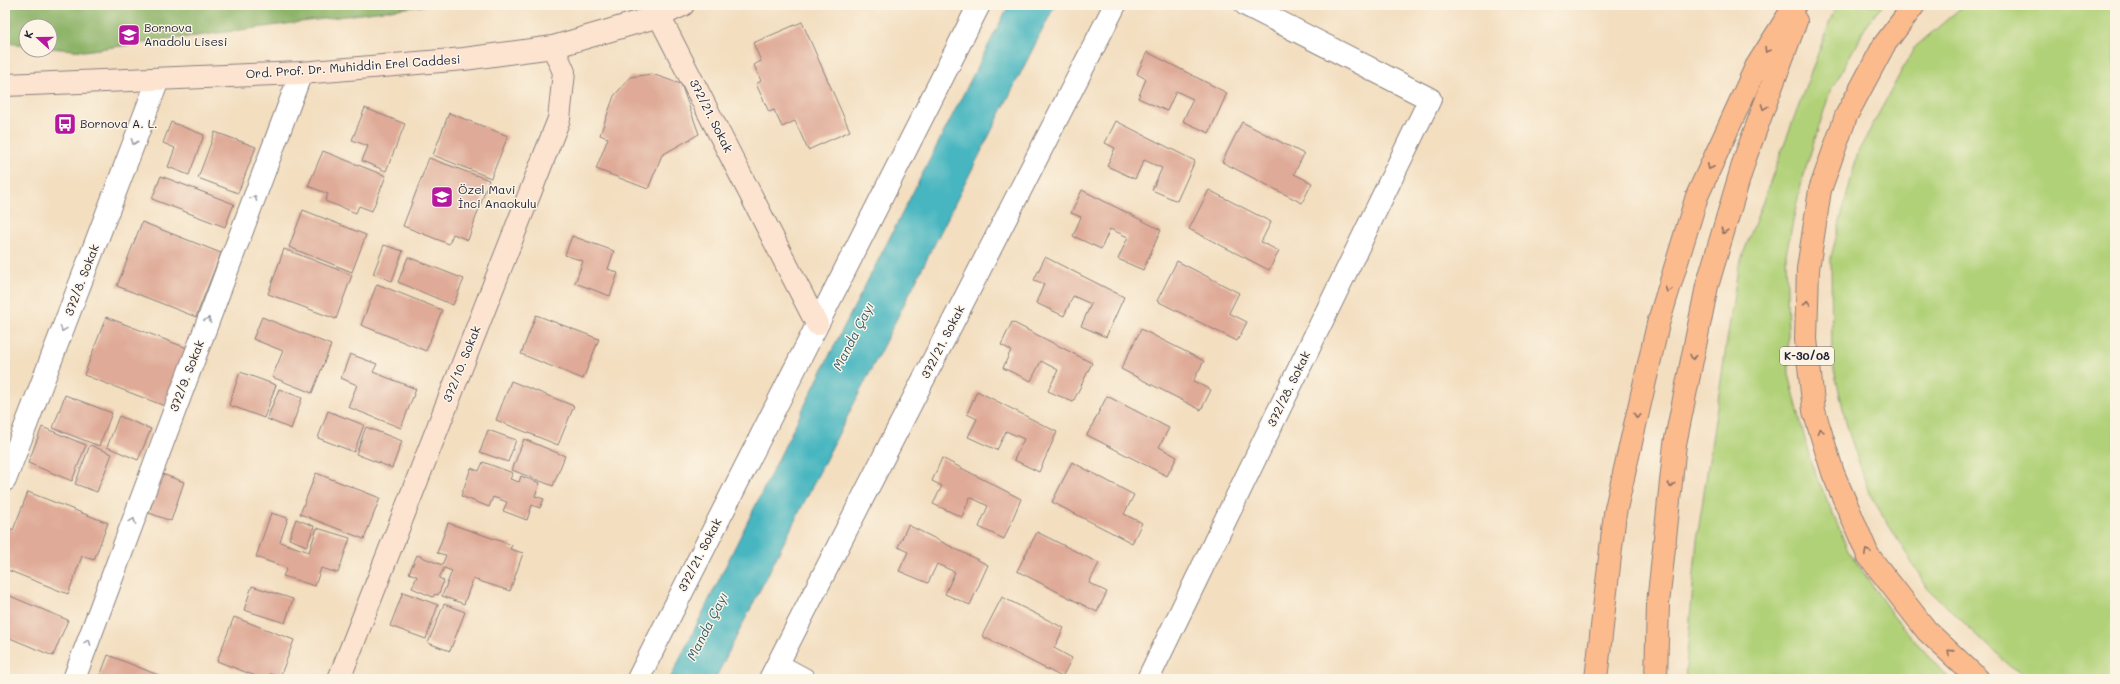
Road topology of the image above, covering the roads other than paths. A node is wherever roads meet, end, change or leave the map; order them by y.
1 (683, 5) edge
2 (979, 5) edge
3 (1115, 5) edge
4 (1246, 5) edge
5 (1795, 5) edge
6 (1802, 5) edge
7 (1914, 5) edge
8 (659, 16) junction
9 (553, 47) junction
10 (301, 73) junction
11 (158, 80) junction
12 (8, 85) edge
13 (816, 324) junction
14 (5, 480) edge
15 (774, 672) edge
16 (74, 679) edge
17 (339, 679) edge
18 (638, 679) edge
19 (804, 679) edge
20 (1148, 679) edge
21 (1596, 679) edge
22 (1656, 679) edge
23 (1978, 679) edge

1 - 8 street, Ord. Prof. Dr. Muhiddin Erel Caddesi
2 - 13 street, 372/21. Sokak
3 - 15 street, 372/21. Sokak
4 - 20 street, 372/28. Sokak
5 -> 21 highway
6 -> 22 highway
23 -> 7 highway, K-30/08
8 - 9 street, Ord. Prof. Dr. Muhiddin Erel Caddesi
8 - 13 street, 372/21. Sokak
9 - 10 street, Ord. Prof. Dr. Muhiddin Erel Caddesi
9 - 17 street, 372/10. Sokak
10 - 11 street, Ord. Prof. Dr. Muhiddin Erel Caddesi
16 -> 10 street, 372/9. Sokak
11 - 12 street, Ord. Prof. Dr. Muhiddin Erel Caddesi
11 -> 14 street, 372/8. Sokak
13 - 18 street, 372/21. Sokak
15 - 19 street

